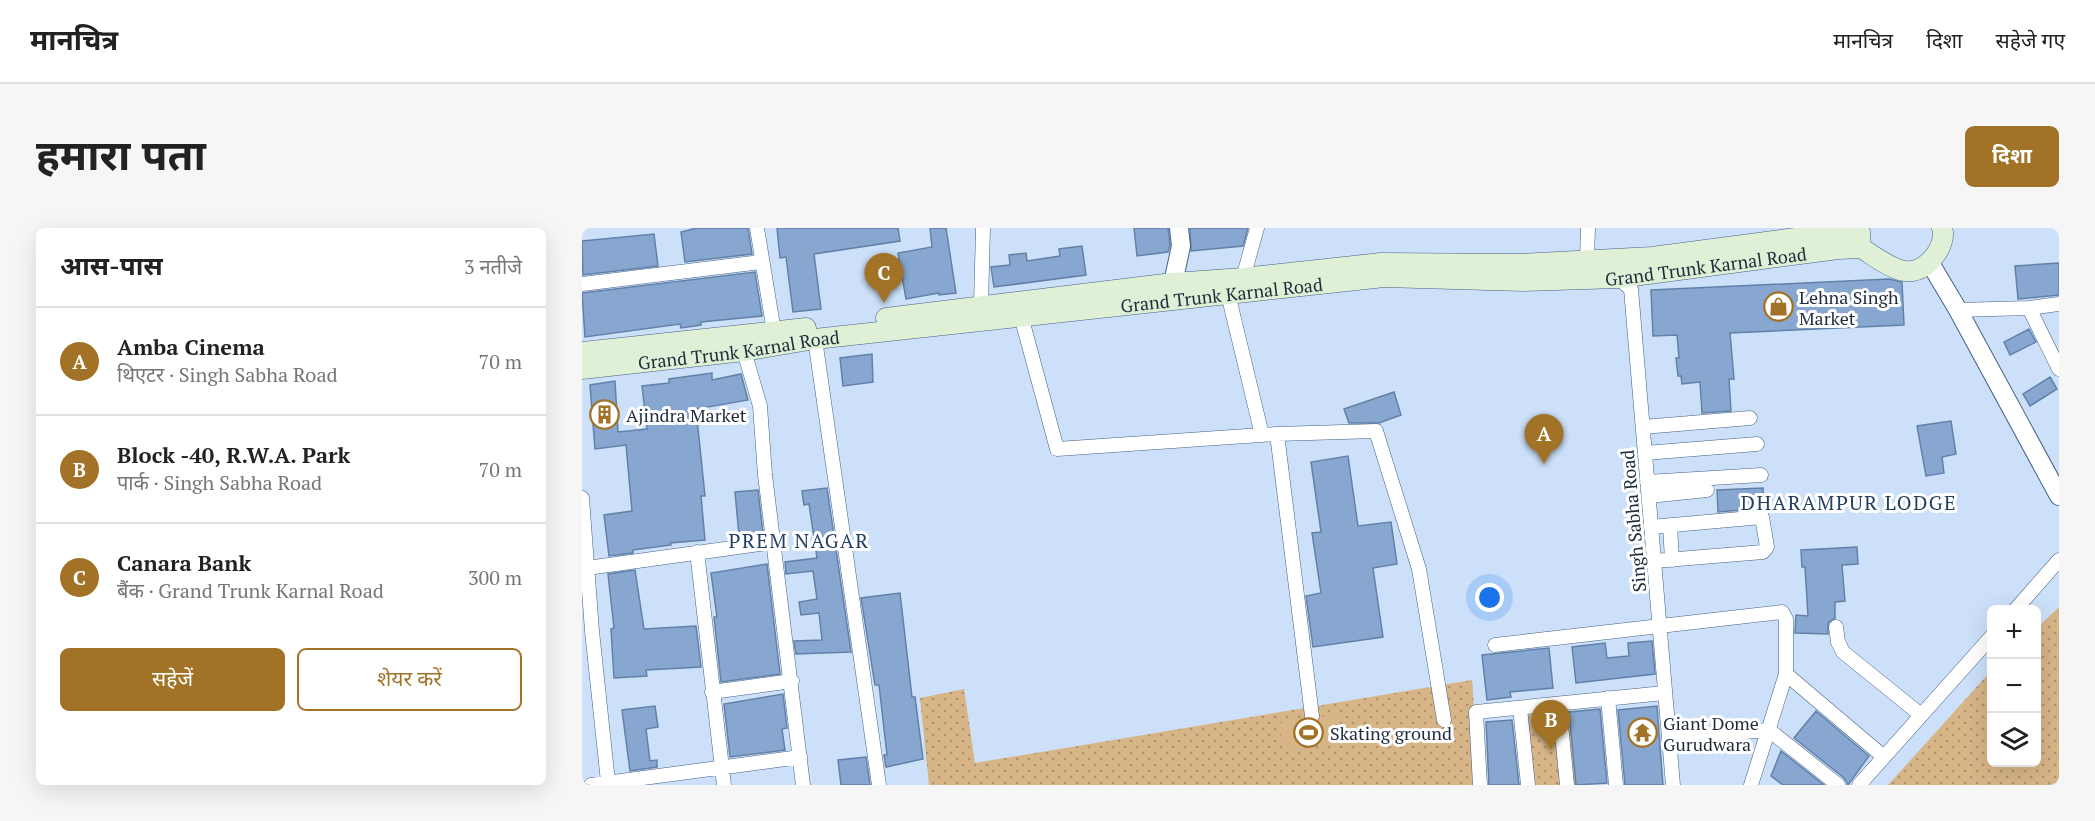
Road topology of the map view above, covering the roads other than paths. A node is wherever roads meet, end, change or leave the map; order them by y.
1 (757, 228) edge
2 (983, 228) edge
3 (1172, 228) edge
4 (1179, 228) edge
5 (1257, 228) edge
6 (1588, 228) edge
7 (1948, 229) edge
8 (1862, 236) edge
9 (1587, 260) junction
10 (761, 262) junction
11 (1930, 263) junction
12 (1617, 269) junction
13 (1243, 278) junction
14 (582, 284) edge
15 (1174, 291) junction
16 (1228, 294) junction
17 (2059, 304) edge
18 (981, 306) junction
19 (2029, 308) junction
20 (1958, 310) junction
21 (1021, 316) junction
22 (774, 332) junction
23 (815, 339) junction
24 (744, 351) junction
25 (582, 352) edge
26 (582, 369) edge
27 (2059, 369) edge
28 (1750, 418) dead end
29 (1643, 427) junction
30 (1278, 434) junction
31 (1262, 435) junction
32 (1757, 444) dead end
33 (1645, 453) junction
34 (1761, 475) dead end
35 (1648, 489) junction
36 (1707, 490) dead end
37 (2059, 496) edge
38 (582, 498) edge
39 (1670, 525) junction
40 (1651, 527) junction
41 (775, 542) junction
42 (697, 552) junction
43 (1672, 560) junction
44 (2059, 560) edge
45 (1654, 561) junction
46 (587, 568) junction
47 (2019, 605) edge
48 (1660, 626) junction
49 (1836, 627) dead end
50 (1987, 642) edge
51 (1495, 645) dead end
52 (1786, 674) junction
53 (792, 681) junction
54 (712, 692) junction
55 (1664, 693) junction
56 (1608, 698) junction
57 (1559, 704) junction
58 (1520, 708) junction
59 (1312, 716) dead end
60 (1921, 716) junction
61 (1444, 720) dead end
62 (1769, 730) junction
63 (1669, 738) junction
64 (800, 757) junction
65 (1884, 757) junction
66 (721, 766) junction
67 (600, 784) edge
68 (724, 785) edge
69 (803, 785) edge
70 (879, 785) edge
71 (1480, 785) edge
72 (1528, 785) edge
73 (1567, 785) edge
74 (1616, 785) edge
75 (1673, 785) edge
76 (1751, 785) edge
77 (1838, 785) edge
78 (1859, 785) edge

1 - 10 street
2 - 18 street
3 - 15 street
4 - 15 street
5 - 13 street
6 - 9 street
7 - 11 main road
8 - 11 main road
8 - 12 main road, Grand Trunk Karnal Road
9 - 12 main road, Grand Trunk Karnal Road
9 - 13 main road, Grand Trunk Karnal Road
10 - 14 street
10 - 22 street
11 - 20 street
12 - 16 main road, Grand Trunk Karnal Road
12 - 29 street, Singh Sabha Road
13 - 15 main road, Grand Trunk Karnal Road
15 - 16 main road, Grand Trunk Karnal Road
15 - 18 main road, Grand Trunk Karnal Road
15 - 21 main road, Grand Trunk Karnal Road
16 - 31 street
17 - 19 street
18 - 22 main road, Grand Trunk Karnal Road
19 - 20 street
19 - 27 street
20 - 37 street
21 - 23 main road, Grand Trunk Karnal Road
21 - 31 street
22 - 25 main road, Grand Trunk Karnal Road
23 - 24 main road, Grand Trunk Karnal Road
23 - 70 street
24 - 26 main road, Grand Trunk Karnal Road
24 - 41 street
28 - 29 street
29 - 33 street, Singh Sabha Road
30 - 31 street
30 - 59 street
30 - 61 street
32 - 33 street
33 - 35 street, Singh Sabha Road
34 - 35 street
35 - 36 street
35 - 40 street, Singh Sabha Road
38 - 46 street
39 - 40 street
39 - 43 street
39 - 43 street
40 - 45 street, Singh Sabha Road
41 - 42 street
41 - 53 street
42 - 46 street
42 - 54 street
43 - 45 street
44 - 47 street
45 - 48 street, Singh Sabha Road
46 - 67 street
48 - 51 street
48 - 52 street
48 - 55 street, Singh Sabha Road
49 - 60 street
50 - 60 street
52 - 62 street
52 - 65 street
53 - 54 street
53 - 64 street
54 - 66 street
55 - 56 street
55 - 63 street, Singh Sabha Road
56 - 57 street
56 - 74 street
57 - 58 street
57 - 73 street
58 - 71 street
58 - 72 street
60 - 65 street
62 - 63 street
62 - 76 street
62 - 77 street
63 - 75 street, Singh Sabha Road
64 - 66 street
64 - 69 street
65 - 78 street
66 - 67 street
66 - 68 street

